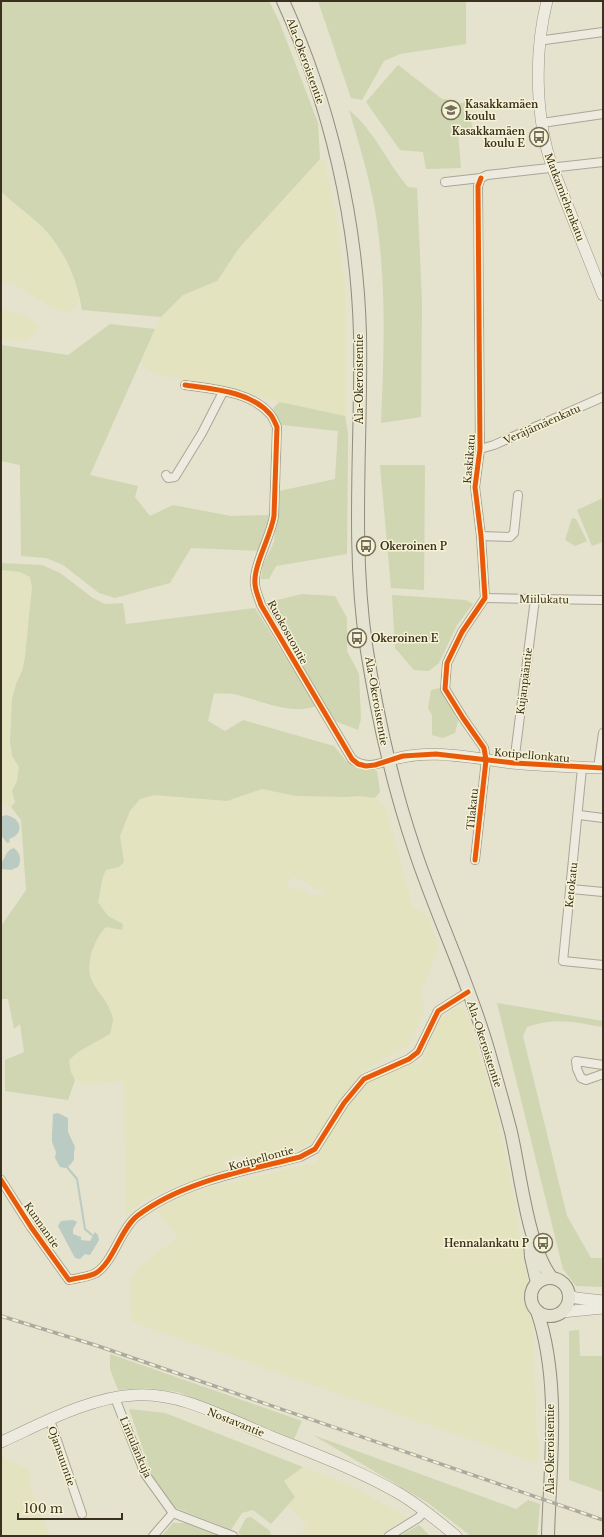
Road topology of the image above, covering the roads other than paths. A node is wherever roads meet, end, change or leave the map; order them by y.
1 (282, 1) edge
2 (547, 1) edge
3 (603, 32) edge
4 (540, 39) junction
5 (603, 114) edge
6 (542, 123) junction
7 (603, 162) edge
8 (553, 169) junction
9 (445, 182) dead end
10 (479, 182) junction
11 (603, 295) edge
12 (185, 385) dead end
13 (223, 392) junction
14 (603, 397) edge
15 (480, 449) junction
16 (166, 475) dead end
17 (518, 495) dead end
18 (481, 536) junction
19 (485, 598) junction
20 (535, 599) junction
21 (603, 600) edge
22 (603, 733) edge
23 (486, 760) junction
24 (388, 761) junction
25 (514, 763) junction
26 (582, 768) junction
27 (601, 768) edge
28 (579, 815) junction
29 (603, 818) edge
30 (475, 860) dead end
31 (571, 889) junction
32 (603, 892) edge
33 (603, 965) edge
34 (468, 992) junction
35 (603, 1065) edge
36 (603, 1074) edge
37 (1, 1180) edge
38 (530, 1223) junction
39 (552, 1278) junction
40 (69, 1280) joint
41 (537, 1283) junction
42 (569, 1295) junction
43 (603, 1301) edge
44 (603, 1308) edge
45 (537, 1311) junction
46 (558, 1314) junction
47 (548, 1362) junction
48 (115, 1398) junction
49 (50, 1420) junction
50 (1, 1442) edge
51 (425, 1511) junction
52 (173, 1513) junction
53 (82, 1514) dead end
54 (548, 1534) edge
55 (153, 1536) edge
56 (233, 1536) edge
57 (389, 1536) edge
58 (456, 1536) edge

1 - 24 main road, Ala-Okeroistentie
2 - 4 street, Matkamiehenkatu
3 - 4 street
4 - 6 street, Matkamiehenkatu
5 - 6 street
6 - 8 street, Matkamiehenkatu
7 - 8 street
8 - 10 street
8 - 11 street, Matkamiehenkatu
9 - 10 street
10 - 15 street, Kaskikatu
12 - 13 street, Ruokosuontie
13 - 16 street
13 - 24 street, Ruokosuontie
14 - 15 street, Veräjämäenkatu
15 - 18 street, Kaskikatu
17 - 18 street
18 - 19 street, Kaskikatu
19 - 20 street, Miilukatu
19 - 23 street
20 - 21 street, Miilukatu
20 - 25 street, Kujanpääntie
22 - 27 street
23 - 24 street, Kotipellonkatu
23 - 25 street, Kotipellonkatu
23 - 30 street, Tilakatu
24 - 34 main road, Ala-Okeroistentie
25 - 26 street, Kotipellonkatu
26 - 27 street, Kotipellonkatu
26 - 28 street, Ketokatu
28 - 29 street
28 - 31 street, Ketokatu
31 - 32 street
31 - 33 street, Ketokatu
34 - 38 main road, Ala-Okeroistentie
34 - 40 street, Kotipellontie
35 - 36 street
37 - 40 street, Kunnantie
38 - 39 main road, Ala-Okeroistentie
38 - 41 main road, Ala-Okeroistentie
39 - 41 main road
39 - 42 main road
41 - 45 main road
42 - 43 street
42 - 46 main road
44 - 46 street
45 - 46 main road
45 - 47 main road, Ala-Okeroistentie
46 - 47 main road, Ala-Okeroistentie
47 - 54 main road, Ala-Okeroistentie
48 - 49 street, Nostavantie
48 - 51 street, Nostavantie
48 - 52 street, Lintulankuja
49 - 50 street, Nostavantie
49 - 53 street, Ojansuuntie
51 - 57 street
51 - 58 street, Nostavantie
52 - 55 street
52 - 56 street

